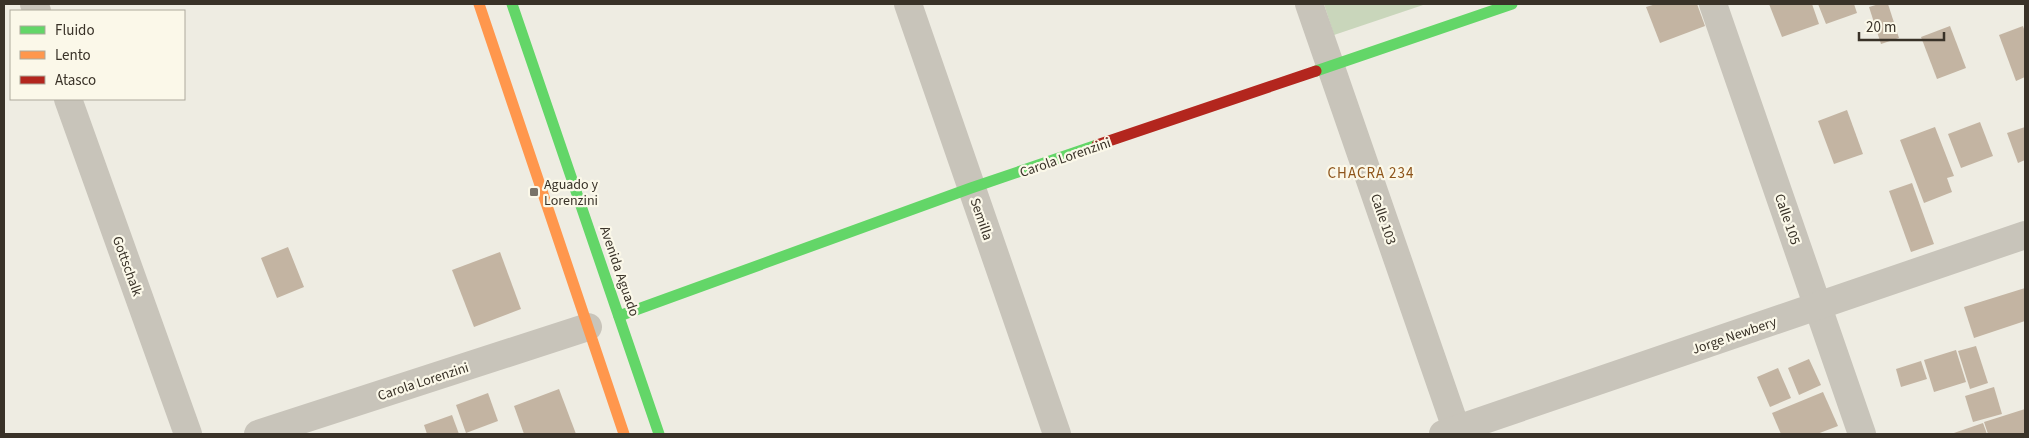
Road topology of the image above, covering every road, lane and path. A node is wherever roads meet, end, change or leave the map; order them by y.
1 (479, 4) edge
2 (512, 4) edge
3 (908, 4) edge
4 (1309, 4) edge
5 (1512, 4) edge
6 (1713, 4) edge
7 (1330, 66) junction
8 (68, 100) edge
9 (971, 188) junction
10 (2025, 235) edge
11 (1818, 306) junction
12 (620, 316) junction
13 (588, 327) junction
14 (1453, 433) edge
15 (188, 434) edge
16 (258, 434) edge
17 (624, 434) edge
18 (659, 434) edge
19 (1057, 434) edge
20 (1862, 434) edge

1 - 13 street
2 - 12 street, Avenida Aguado
3 - 9 street, Semilla
4 - 7 street, Calle 103
5 - 7 street, Carola Lorenzini
6 - 11 street, Calle 105
7 - 9 street, Carola Lorenzini
7 - 14 street, Calle 103
8 - 15 street, Gottschalk
9 - 12 street, Carola Lorenzini
9 - 19 street, Semilla
10 - 11 street, Jorge Newbery
11 - 14 street, Jorge Newbery
11 - 20 street, Calle 105
12 - 18 street, Avenida Aguado
13 - 16 street, Carola Lorenzini
13 - 17 street

